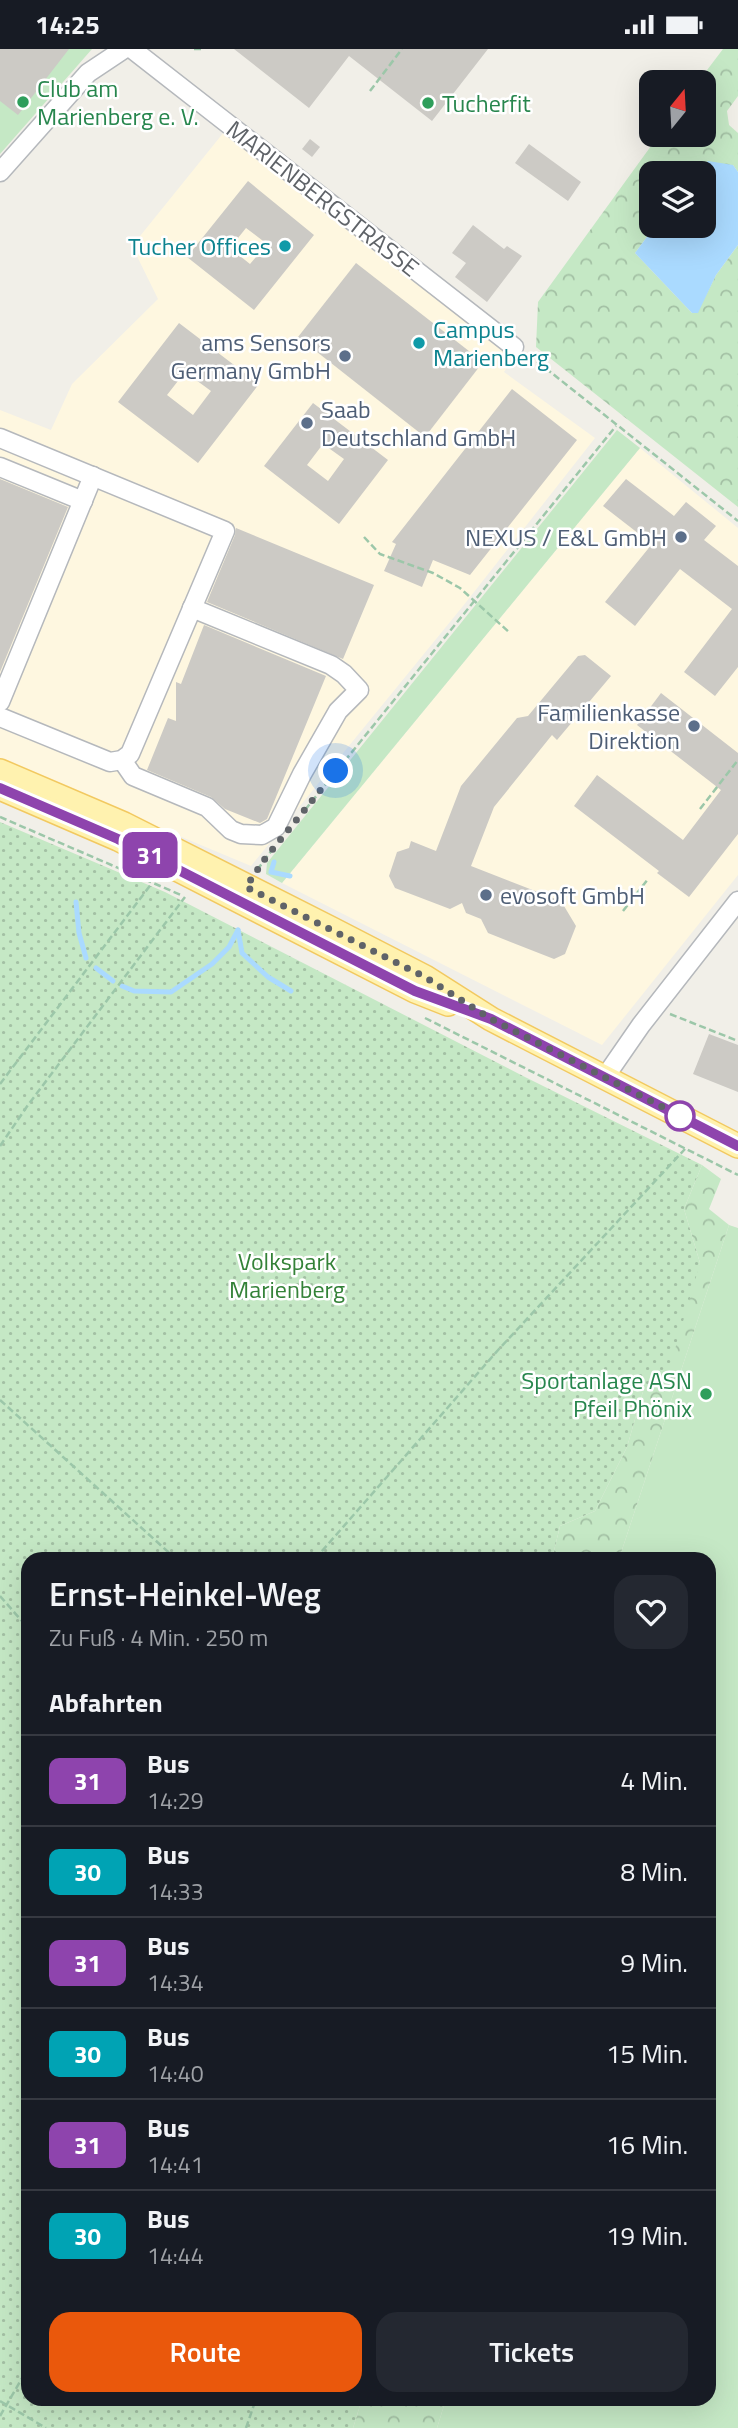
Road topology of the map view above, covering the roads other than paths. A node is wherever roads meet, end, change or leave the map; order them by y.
1 (124, 49) edge
2 (132, 49) edge
3 (0, 172) edge
4 (514, 347) road end
5 (0, 438) edge
6 (0, 467) edge
7 (93, 477) junction
8 (83, 501) junction
9 (192, 608) junction
10 (0, 702) edge
11 (0, 717) edge
12 (122, 760) junction
13 (0, 771) edge
14 (38, 786) junction
15 (7, 791) edge
16 (738, 901) edge
17 (491, 1019) junction
18 (605, 1077) junction
19 (738, 1146) edge

1 - 3 street
2 - 4 street, MARIENBERGSTRASSE
5 - 7 street
6 - 8 street
7 - 8 street
7 - 9 street
8 - 10 street
9 - 12 street
9 - 12 street
11 - 12 street
13 - 14 main road
14 - 15 main road
14 - 17 main road
15 - 17 main road
16 - 18 street
17 - 18 main road
18 - 19 main road

